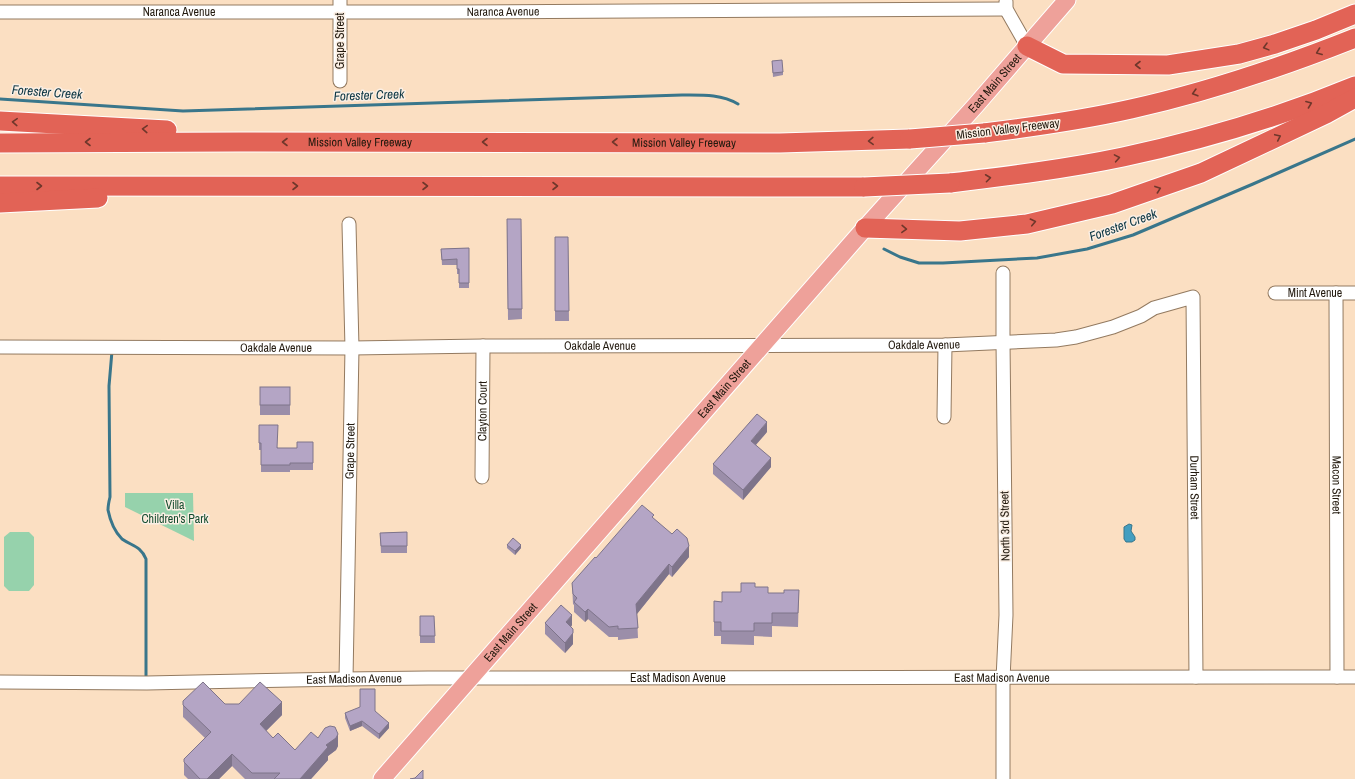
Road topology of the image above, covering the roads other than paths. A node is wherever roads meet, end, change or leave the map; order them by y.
1 (1067, 0) edge
2 (1006, 4) edge
3 (340, 6) edge
4 (0, 12) edge
5 (1355, 14) edge
6 (1355, 38) edge
7 (1027, 46) junction
8 (340, 82) dead end
9 (1355, 86) edge
10 (1355, 98) edge
11 (0, 121) edge
12 (0, 142) edge
13 (239, 142) junction
14 (0, 186) edge
15 (263, 186) junction
16 (0, 203) edge
17 (349, 224) dead end
18 (865, 228) junction
19 (1004, 273) dead end
20 (1275, 293) dead end
21 (1336, 293) junction
22 (1355, 293) edge
23 (1193, 298) joint
24 (1003, 342) junction
25 (762, 345) junction
26 (945, 345) junction
27 (483, 346) junction
28 (0, 347) edge
29 (352, 348) junction
30 (944, 417) dead end
31 (482, 477) dead end
32 (1196, 677) junction
33 (1337, 677) junction
34 (1355, 677) edge
35 (470, 678) junction
36 (1003, 678) junction
37 (346, 679) junction
38 (0, 682) edge
39 (382, 779) edge
40 (1003, 779) edge

1 - 7 main road, East Main Street
2 - 3 street, Naranca Avenue
2 - 7 street
3 - 4 street, Naranca Avenue
3 - 8 street, Grape Street
5 -> 7 highway
6 -> 13 highway, Mission Valley Freeway, bridge
7 - 18 main road, East Main Street
15 -> 9 highway, bridge
18 -> 10 highway
13 -> 11 highway
13 -> 12 highway, Mission Valley Freeway
14 -> 15 highway
15 - 16 highway
17 - 29 street, Grape Street
18 - 25 main road, East Main Street
19 - 24 street, North 3rd Street
20 - 21 street, Mint Avenue
21 - 22 street, Mint Avenue
21 - 33 street, Macon Street
23 - 24 street, Oakdale Avenue
23 - 32 street, Durham Street
24 - 26 street, Oakdale Avenue
24 - 36 street, North 3rd Street
25 - 26 street, Oakdale Avenue
25 - 27 street, Oakdale Avenue
25 - 35 main road, East Main Street
26 - 30 street
27 - 29 street, Oakdale Avenue
27 - 31 street, Clayton Court
28 - 29 street, Oakdale Avenue
29 - 37 street, Grape Street
32 - 33 street, East Madison Avenue
32 - 36 street, East Madison Avenue
33 - 34 street, East Madison Avenue
35 - 36 street, East Madison Avenue
35 - 37 street, East Madison Avenue
35 - 39 main road, East Main Street
36 - 40 street, North 3rd Street
37 - 38 street, East Madison Avenue

